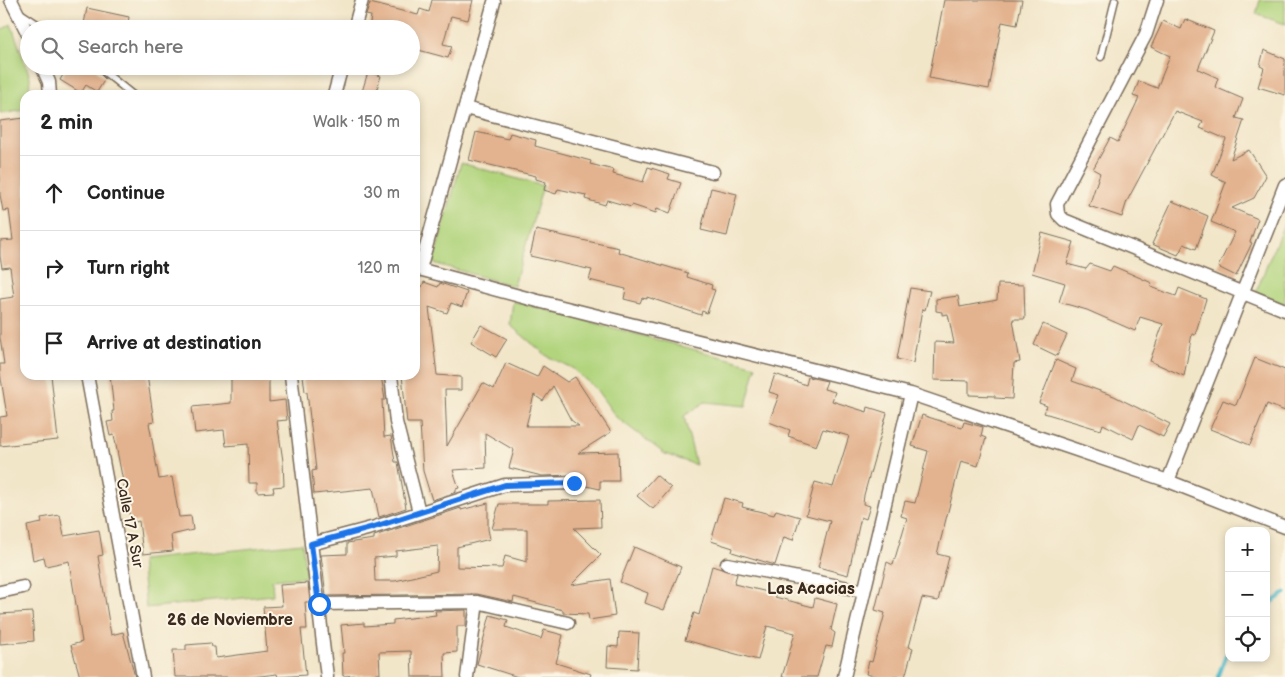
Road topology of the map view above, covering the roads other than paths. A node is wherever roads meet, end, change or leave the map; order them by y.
1 (10, 0) edge
2 (362, 0) edge
3 (1116, 0) edge
4 (1157, 0) edge
5 (494, 2) dead end
6 (18, 11) junction
7 (22, 20) edge
8 (31, 20) edge
9 (356, 20) edge
10 (1101, 57) dead end
11 (45, 75) edge
12 (108, 75) edge
13 (340, 75) edge
14 (49, 90) edge
15 (127, 90) edge
16 (335, 90) edge
17 (465, 108) junction
18 (713, 172) dead end
19 (1285, 185) edge
20 (420, 262) edge
21 (420, 270) edge
22 (1241, 293) junction
23 (1285, 310) edge
24 (88, 380) edge
25 (291, 380) edge
26 (392, 380) edge
27 (911, 394) junction
28 (1168, 481) junction
29 (574, 483) dead end
30 (419, 512) junction
31 (1285, 527) edge
32 (311, 544) junction
33 (727, 564) dead end
34 (23, 587) dead end
35 (864, 591) junction
36 (0, 592) edge
37 (477, 602) junction
38 (319, 604) junction
39 (568, 623) dead end
40 (143, 677) edge
41 (327, 677) edge
42 (467, 677) edge
43 (844, 677) edge

1 - 6 street
2 - 9 street
3 - 10 lane
4 - 22 street
5 - 17 street
6 - 7 street
6 - 8 lane
11 - 14 street
12 - 15 lane
13 - 16 street
17 - 18 street
17 - 20 street
19 - 22 street
21 - 27 street
22 - 23 street
22 - 28 street
24 - 40 street, Calle 17 A Sur
25 - 32 street
26 - 30 street
27 - 28 street
27 - 35 street
28 - 31 street
29 - 30 street
30 - 32 street
32 - 38 street
33 - 35 street
34 - 36 street
35 - 43 street
37 - 38 street
37 - 39 street
37 - 42 street
38 - 41 street

